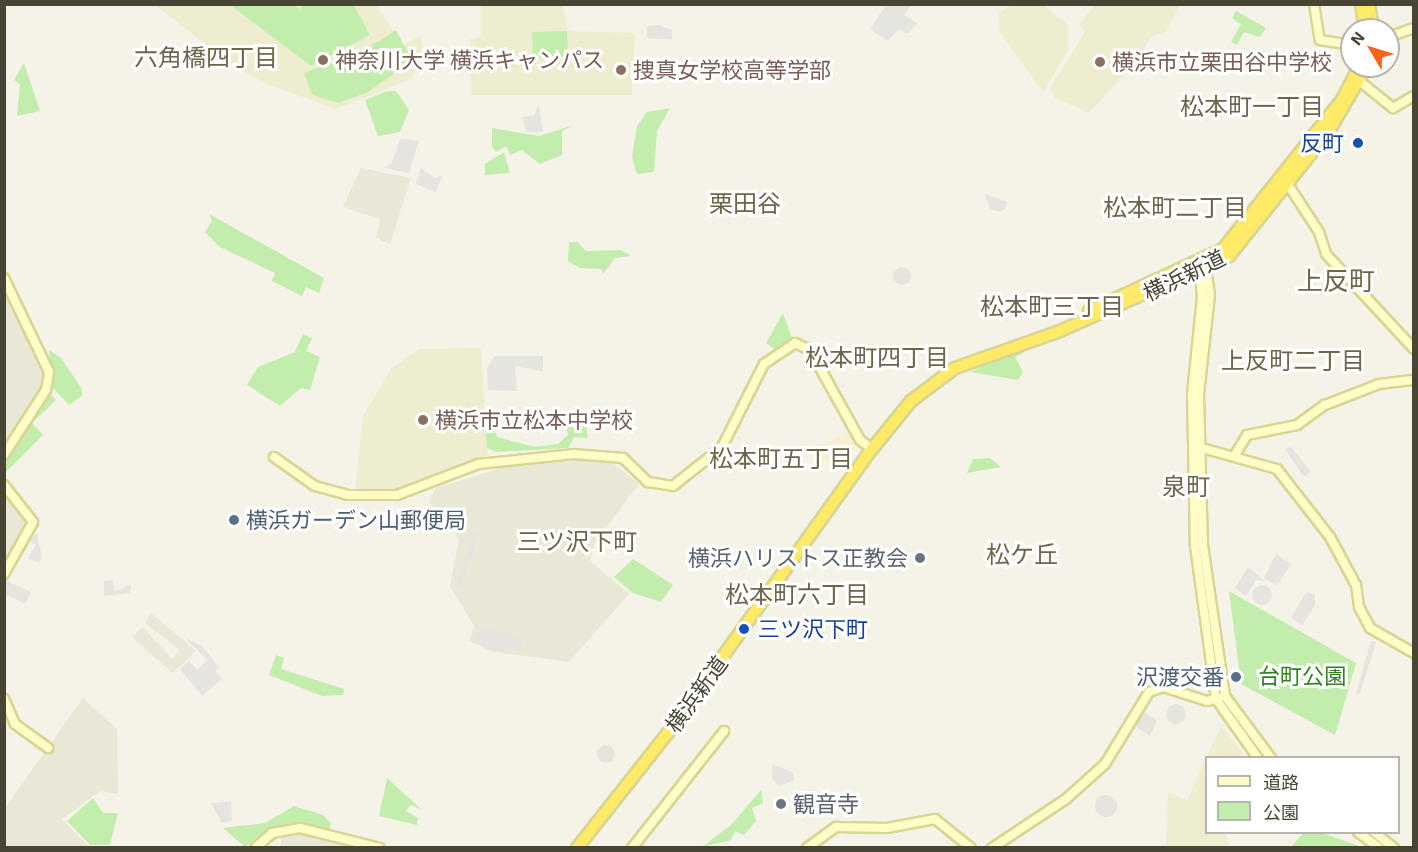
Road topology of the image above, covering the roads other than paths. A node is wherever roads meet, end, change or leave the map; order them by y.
1 (1314, 4) edge
2 (1340, 43) edge
3 (1353, 78) edge
4 (1363, 78) edge
5 (1362, 83) junction
6 (1413, 96) edge
7 (1287, 183) junction
8 (1202, 266) junction
9 (4, 278) edge
10 (1413, 349) edge
11 (1413, 380) edge
12 (1197, 446) junction
13 (869, 447) junction
14 (4, 455) edge
15 (1235, 455) junction
16 (274, 457) dead end
17 (4, 484) edge
18 (4, 574) edge
19 (1413, 653) edge
20 (1225, 696) junction
21 (4, 699) edge
22 (1216, 699) junction
23 (724, 731) dead end
24 (48, 748) dead end
25 (1257, 756) edge
26 (1269, 756) edge
27 (1360, 834) edge
28 (1376, 834) edge
29 (1011, 835) junction
30 (255, 848) edge
31 (380, 848) edge
32 (572, 848) edge
33 (577, 848) edge
34 (632, 848) edge
35 (807, 848) edge
36 (971, 848) edge
37 (992, 848) edge
38 (1006, 848) edge
39 (1378, 848) edge
40 (1394, 848) edge

1 - 2 street
3 - 8 highway, 横浜新道
4 - 5 highway, 横浜新道
5 - 6 street
5 - 7 highway, 横浜新道
7 - 8 highway, 横浜新道
7 - 10 street
8 - 12 street
8 - 13 highway, 横浜新道
9 - 14 street
11 - 15 street
12 - 15 street
12 - 20 street
12 - 22 street
13 - 16 street
13 - 32 highway, 横浜新道
13 - 33 highway, 横浜新道
15 - 19 street
17 - 18 street
20 - 22 street
20 - 26 street
21 - 24 street
22 - 25 street
22 - 29 street
23 - 34 street
27 - 39 street
28 - 40 street
29 - 37 street
29 - 38 street
30 - 31 street
35 - 36 street

